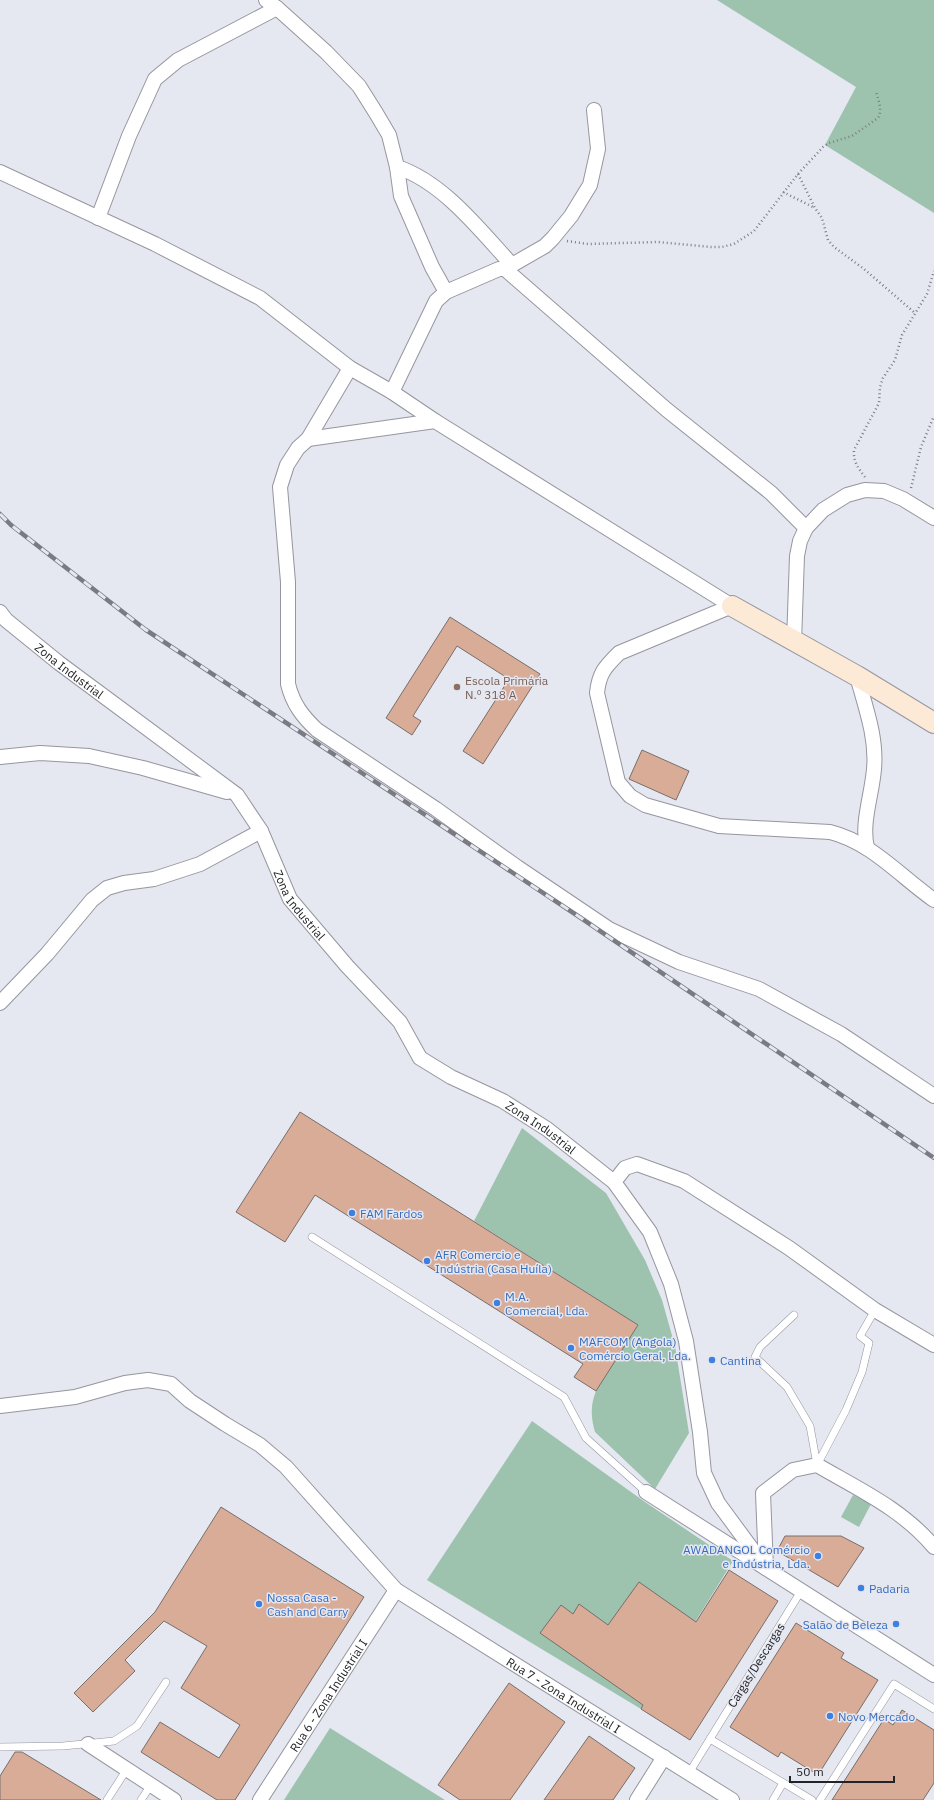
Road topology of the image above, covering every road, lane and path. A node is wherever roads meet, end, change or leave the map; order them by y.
1 (271, 4) edge
2 (876, 91) dead end
3 (594, 110) dead end
4 (397, 167) junction
5 (0, 172) edge
6 (798, 174) junction
7 (783, 192) junction
8 (815, 208) junction
9 (98, 218) junction
10 (553, 238) junction
11 (509, 267) junction
12 (934, 271) edge
13 (446, 292) junction
14 (915, 313) junction
15 (350, 368) junction
16 (392, 392) junction
17 (934, 416) edge
18 (435, 421) junction
19 (308, 439) junction
20 (875, 491) junction
21 (908, 502) junction
22 (934, 518) edge
23 (806, 528) junction
24 (732, 606) junction
25 (0, 612) edge
26 (794, 642) junction
27 (857, 676) junction
28 (934, 723) edge
29 (0, 757) edge
30 (237, 795) junction
31 (261, 831) junction
32 (867, 848) junction
33 (934, 900) edge
34 (0, 1003) edge
35 (934, 1096) edge
36 (614, 1182) junction
37 (312, 1236) dead end
38 (875, 1310) junction
39 (794, 1315) dead end
40 (934, 1345) edge
41 (0, 1406) edge
42 (817, 1465) junction
43 (646, 1492) joint
44 (934, 1547) edge
45 (766, 1568) junction
46 (396, 1590) junction
47 (801, 1591) junction
48 (934, 1675) edge
49 (166, 1682) dead end
50 (934, 1709) edge
51 (710, 1739) junction
52 (88, 1744) junction
53 (0, 1747) edge
54 (664, 1757) junction
55 (127, 1770) junction
56 (689, 1773) junction
57 (783, 1783) junction
58 (151, 1785) junction
59 (107, 1800) edge
60 (142, 1800) edge
61 (174, 1800) edge
62 (260, 1800) edge
63 (637, 1800) edge
64 (732, 1800) edge
65 (773, 1800) edge
66 (812, 1800) edge
67 (820, 1800) edge

1 - 4 street
1 - 9 street
2 - 6 path
3 - 10 street
4 - 11 street
4 - 13 street
5 - 9 street
6 - 7 path
6 - 8 path
7 - 8 path
7 - 10 path
8 - 14 path
9 - 15 street
10 - 11 street
11 - 13 street
11 - 23 street
12 - 14 path
13 - 16 street
14 - 20 path
15 - 16 street
15 - 19 street
16 - 18 street
17 - 21 path
18 - 19 street
18 - 24 street
19 - 35 street
20 - 21 street
20 - 23 street
21 - 22 street
23 - 26 street
24 - 26 street
24 - 32 street
25 - 30 street, Zona Industrial
26 - 27 street
27 - 28 street
27 - 32 street
29 - 30 street
30 - 31 street, Zona Industrial
31 - 34 street
31 - 36 street, Zona Industrial
32 - 33 street
36 - 38 street
36 - 45 street, Zona Industrial
37 - 43 lane
38 - 40 street
38 - 42 lane
39 - 42 lane
41 - 46 street, Rua 7 - Zona Industrial I
42 - 44 street
42 - 45 street
43 - 45 street
45 - 47 street
46 - 54 street, Rua 7 - Zona Industrial I
46 - 62 street, Rua 6 - Zona Industrial I
47 - 48 street
47 - 51 lane, Cargas/Descargas
49 - 52 lane
50 - 67 lane
51 - 56 lane, Cargas/Descargas
51 - 57 lane
52 - 53 lane
52 - 55 street
54 - 56 street, Rua 7 - Zona Industrial I
54 - 63 street
55 - 58 street
55 - 59 lane
56 - 64 street, Rua 7 - Zona Industrial I
57 - 65 lane
57 - 66 lane
58 - 60 lane
58 - 61 street

